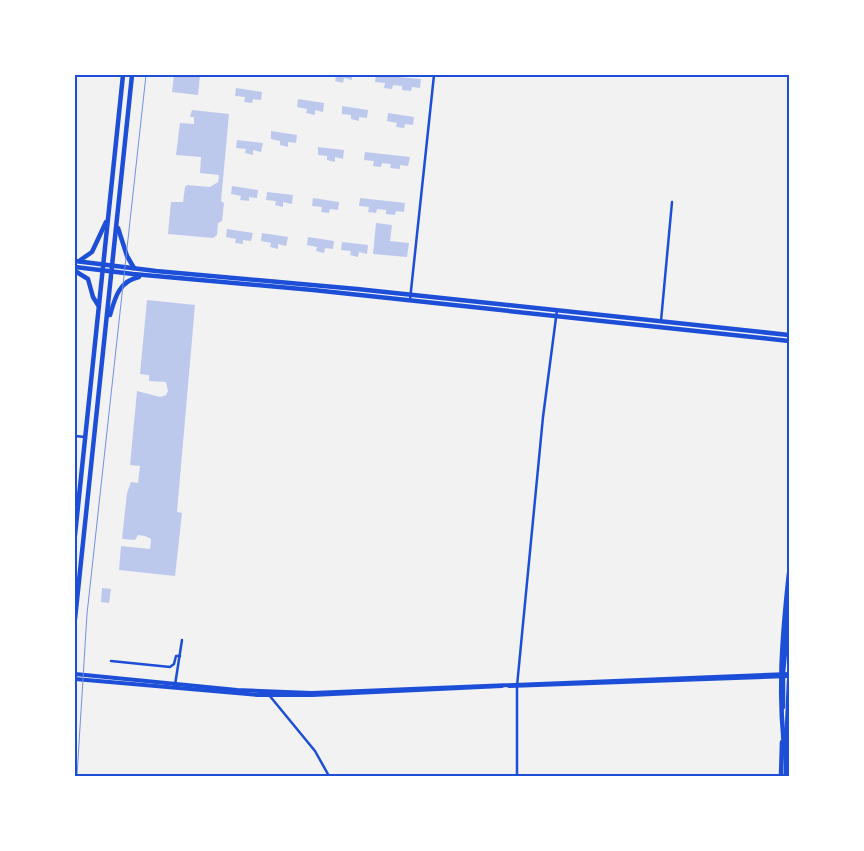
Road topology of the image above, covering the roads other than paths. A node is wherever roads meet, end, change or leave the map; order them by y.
1 (123, 75) edge
2 (132, 75) edge
3 (434, 75) edge
4 (672, 202) dead end
5 (108, 216) junction
6 (118, 226) junction
7 (76, 261) edge
8 (113, 266) junction
9 (103, 268) junction
10 (134, 268) junction
11 (75, 269) edge
12 (112, 272) junction
13 (148, 275) junction
14 (411, 297) junction
15 (98, 305) junction
16 (557, 313) junction
17 (108, 322) junction
18 (660, 322) junction
19 (789, 335) edge
20 (789, 342) edge
21 (75, 436) edge
22 (84, 437) junction
23 (75, 535) edge
24 (789, 573) edge
25 (788, 579) edge
26 (789, 609) edge
27 (75, 619) edge
28 (182, 640) dead end
29 (180, 656) junction
30 (111, 661) dead end
31 (75, 674) edge
32 (786, 675) edge
33 (75, 679) edge
34 (789, 681) edge
35 (517, 684) junction
36 (175, 686) junction
37 (267, 693) junction
38 (786, 761) junction
39 (329, 776) edge
40 (516, 776) edge
41 (781, 776) edge
42 (786, 776) edge

1 - 5 main road
2 - 6 main road
3 - 14 street
4 - 18 street
5 - 7 main road
5 - 9 main road
6 - 8 main road
6 - 10 main road
7 - 9 main road
8 - 9 main road
8 - 10 main road
8 - 12 main road
9 - 11 main road
9 - 12 main road
9 - 15 main road
10 - 14 main road
11 - 15 main road
12 - 13 main road
12 - 17 main road
13 - 14 main road
13 - 17 main road
14 - 16 main road
15 - 22 main road
16 - 18 main road
16 - 20 main road
16 - 35 street
17 - 27 main road
18 - 19 main road
21 - 22 street
22 - 23 main road
24 - 25 main road
25 - 38 main road
26 - 32 main road
28 - 29 street
29 - 30 street
29 - 36 street
31 - 36 main road
32 - 35 main road
32 - 41 main road
33 - 36 main road
34 - 38 main road
35 - 37 main road
35 - 40 street
36 - 37 main road
37 - 39 street
38 - 42 main road

